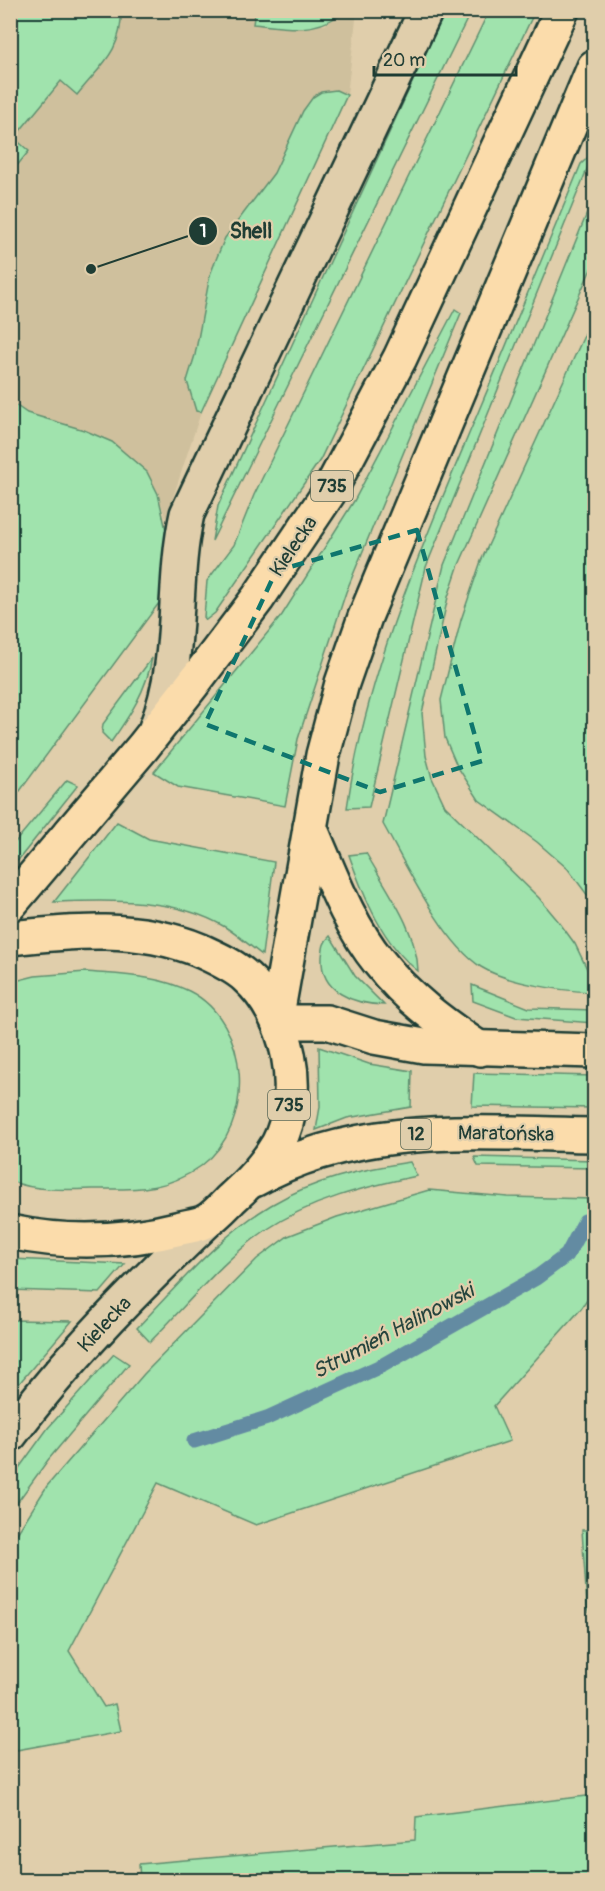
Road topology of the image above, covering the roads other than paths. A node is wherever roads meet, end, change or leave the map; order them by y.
1 (426, 10) edge
2 (562, 10) edge
3 (594, 67) edge
4 (156, 728) junction
5 (310, 827) junction
6 (10, 904) edge
7 (10, 938) edge
8 (278, 1018) junction
9 (480, 1049) junction
10 (594, 1051) edge
11 (594, 1135) edge
12 (247, 1184) junction
13 (207, 1221) junction
14 (10, 1232) edge
15 (10, 1435) edge

1 - 4 street
2 - 4 main road, Kielecka / 735
3 - 5 main road, 735
4 - 6 main road, Kielecka / 735
5 - 8 main road, 735
5 - 9 main road
7 - 8 main road
8 - 9 main road
8 - 12 main road, 735
9 - 10 main road
11 - 12 main road, Maratońska / 12
12 - 13 main road, 12
13 - 14 main road, 12
13 - 15 street, Kielecka

